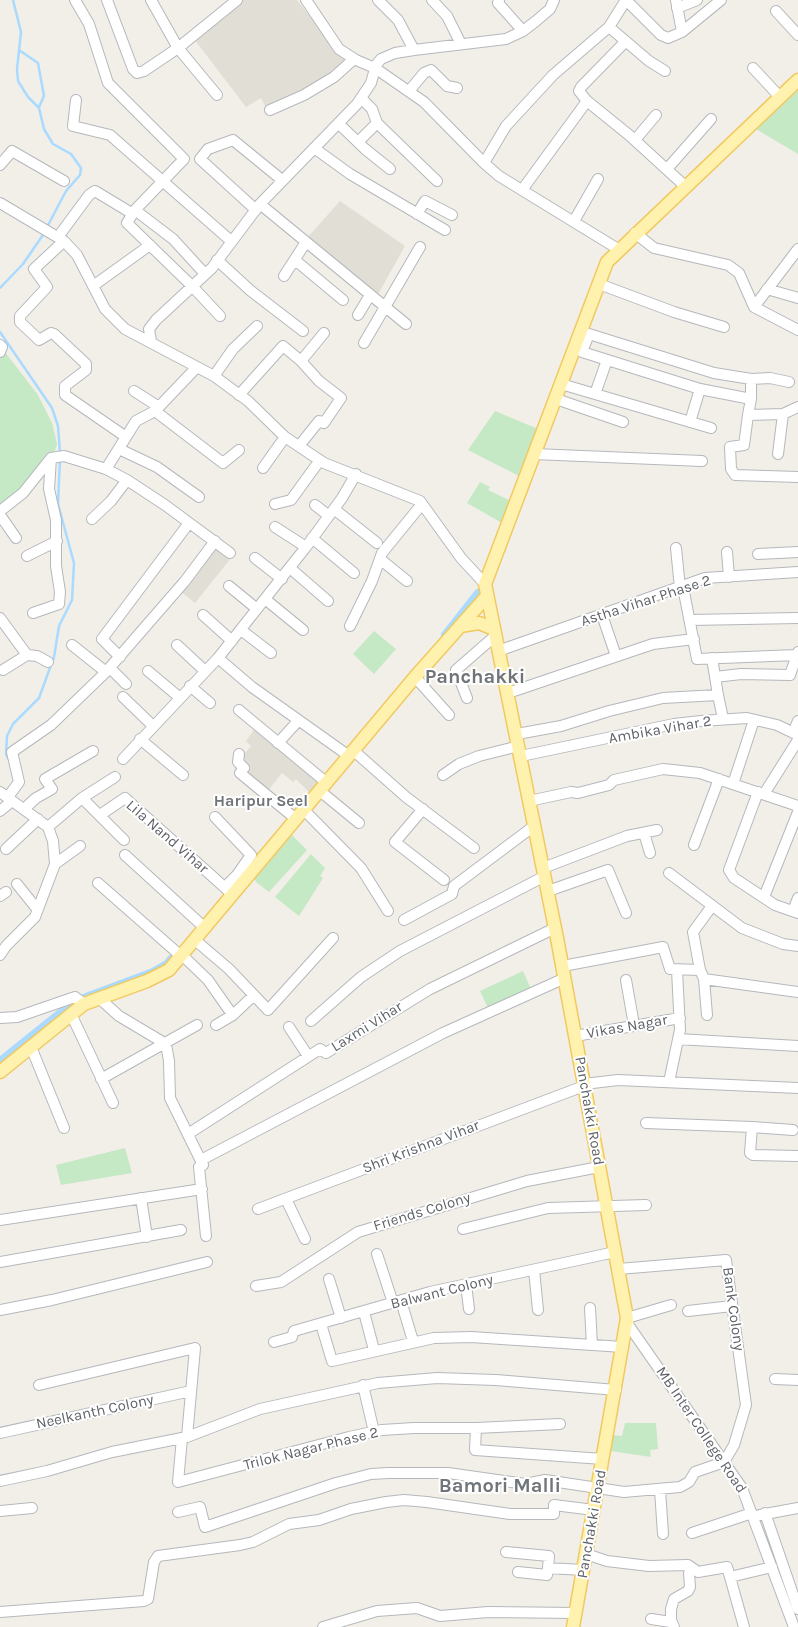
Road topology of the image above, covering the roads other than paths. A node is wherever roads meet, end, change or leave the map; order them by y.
1 (75, 0) edge
2 (106, 0) edge
3 (151, 0) edge
4 (237, 0) edge
5 (306, 0) edge
6 (378, 0) edge
7 (432, 0) edge
8 (554, 0) edge
9 (696, 0) edge
10 (721, 0) edge
11 (497, 1) edge
12 (623, 1) edge
13 (676, 4) edge
14 (776, 11) dead end
15 (609, 27) junction
16 (523, 31) junction
17 (682, 32) junction
18 (798, 35) edge
19 (625, 42) junction
20 (461, 44) junction
21 (178, 48) junction
22 (414, 50) junction
23 (354, 59) junction
24 (375, 68) junction
25 (753, 68) dead end
26 (665, 70) dead end
27 (798, 80) edge
28 (457, 88) dead end
29 (409, 90) junction
30 (217, 95) dead end
31 (780, 97) junction
32 (361, 98) junction
33 (76, 100) dead end
34 (587, 101) junction
35 (270, 110) dead end
36 (656, 115) dead end
37 (711, 119) dead end
38 (377, 123) junction
39 (339, 124) junction
40 (635, 140) junction
41 (358, 142) junction
42 (314, 148) junction
43 (484, 163) junction
44 (0, 165) edge
45 (390, 169) dead end
46 (667, 169) junction
47 (598, 179) dead end
48 (282, 180) junction
49 (437, 180) dead end
50 (164, 181) junction
51 (64, 182) dead end
52 (686, 187) junction
53 (522, 190) junction
54 (0, 203) edge
55 (258, 207) junction
56 (134, 212) junction
57 (417, 214) junction
58 (452, 215) dead end
59 (574, 221) junction
60 (445, 230) dead end
61 (635, 233) junction
62 (59, 238) junction
63 (231, 241) junction
64 (306, 242) junction
65 (150, 245) junction
66 (420, 247) dead end
67 (618, 249) junction
68 (796, 254) edge
69 (217, 260) junction
70 (295, 260) junction
71 (205, 274) junction
72 (284, 276) dead end
73 (599, 284) junction
74 (94, 286) junction
75 (192, 286) junction
76 (767, 289) junction
77 (370, 295) junction
78 (798, 298) edge
79 (343, 300) dead end
80 (385, 307) junction
81 (754, 307) junction
82 (358, 315) dead end
83 (220, 316) dead end
84 (406, 324) dead end
85 (257, 326) dead end
86 (724, 327) dead end
87 (798, 330) edge
88 (303, 331) dead end
89 (324, 333) dead end
90 (151, 341) junction
91 (364, 343) dead end
92 (0, 344) edge
93 (0, 352) edge
94 (607, 360) junction
95 (301, 361) junction
96 (196, 368) junction
97 (214, 376) junction
98 (751, 379) junction
99 (789, 382) dead end
100 (561, 384) junction
101 (700, 389) junction
102 (134, 391) dead end
103 (597, 394) junction
104 (239, 395) junction
105 (751, 399) junction
106 (556, 400) junction
107 (798, 407) edge
108 (157, 409) junction
109 (592, 412) junction
110 (783, 414) junction
111 (748, 415) junction
112 (623, 422) dead end
113 (690, 422) junction
114 (711, 428) dead end
115 (126, 437) junction
116 (285, 437) junction
117 (299, 446) junction
118 (118, 449) junction
119 (239, 450) dead end
120 (534, 454) junction
121 (778, 454) dead end
122 (57, 456) junction
123 (320, 460) junction
124 (702, 461) dead end
125 (263, 468) dead end
126 (106, 469) junction
127 (356, 474) junction
128 (798, 478) edge
129 (127, 480) junction
130 (199, 497) dead end
131 (275, 504) dead end
132 (422, 504) junction
133 (314, 506) dead end
134 (332, 512) junction
135 (0, 513) edge
136 (92, 518) dead end
137 (190, 522) junction
138 (276, 527) dead end
139 (16, 538) dead end
140 (312, 538) junction
141 (57, 541) junction
142 (215, 541) junction
143 (377, 543) dead end
144 (306, 547) junction
145 (676, 548) dead end
146 (727, 552) dead end
147 (798, 552) edge
148 (230, 553) dead end
149 (758, 554) dead end
150 (27, 556) dead end
151 (255, 558) dead end
152 (380, 559) junction
153 (290, 568) junction
154 (354, 572) dead end
155 (798, 572) edge
156 (729, 577) junction
157 (282, 579) junction
158 (407, 581) dead end
159 (229, 586) dead end
160 (681, 588) junction
161 (486, 590) junction
162 (265, 599) junction
163 (328, 602) dead end
164 (257, 609) junction
165 (33, 613) dead end
166 (203, 615) dead end
167 (602, 615) junction
168 (0, 618) edge
169 (798, 618) edge
170 (690, 620) junction
171 (350, 626) dead end
172 (460, 626) junction
173 (241, 630) junction
174 (304, 630) dead end
175 (494, 633) junction
176 (694, 639) junction
177 (232, 641) junction
178 (72, 645) dead end
179 (177, 645) dead end
180 (498, 651) junction
181 (271, 653) dead end
182 (797, 653) edge
183 (27, 655) junction
184 (616, 656) junction
185 (120, 657) junction
186 (218, 658) junction
187 (712, 658) junction
188 (48, 662) dead end
189 (3, 670) dead end
190 (108, 670) junction
191 (148, 671) dead end
192 (205, 671) junction
193 (415, 676) junction
194 (715, 677) junction
195 (126, 684) dead end
196 (190, 686) junction
197 (508, 694) junction
198 (718, 695) junction
199 (123, 697) dead end
200 (179, 697) junction
201 (467, 698) dead end
202 (210, 703) dead end
203 (239, 710) dead end
204 (450, 715) dead end
205 (723, 720) junction
206 (754, 720) junction
207 (298, 721) junction
208 (798, 721) edge
209 (153, 726) junction
210 (796, 736) edge
211 (140, 739) junction
212 (278, 743) junction
213 (519, 746) junction
214 (93, 751) dead end
215 (239, 754) dead end
216 (348, 754) junction
217 (122, 758) dead end
218 (183, 775) dead end
219 (443, 775) dead end
220 (115, 778) dead end
221 (718, 779) junction
222 (323, 783) junction
223 (733, 784) junction
224 (761, 793) junction
225 (5, 796) edge
226 (82, 798) junction
227 (529, 801) junction
228 (798, 806) edge
229 (24, 809) junction
230 (423, 809) junction
231 (0, 811) edge
232 (798, 812) edge
233 (100, 815) junction
234 (296, 815) junction
235 (216, 817) dead end
236 (38, 819) junction
237 (359, 823) dead end
238 (534, 826) junction
239 (48, 827) junction
240 (657, 830) dead end
241 (644, 833) junction
242 (124, 840) dead end
243 (694, 844) dead end
244 (80, 846) dead end
245 (474, 848) dead end
246 (6, 849) dead end
247 (650, 853) dead end
248 (126, 855) dead end
249 (54, 864) junction
250 (544, 872) junction
251 (669, 874) dead end
252 (444, 880) dead end
253 (98, 883) dead end
254 (17, 884) dead end
255 (228, 891) junction
256 (548, 891) junction
257 (764, 897) junction
258 (798, 898) edge
259 (712, 906) junction
260 (37, 909) junction
261 (388, 911) dead end
262 (795, 912) edge
263 (626, 913) dead end
264 (404, 920) dead end
265 (202, 925) junction
266 (555, 928) junction
267 (333, 938) dead end
268 (195, 940) junction
269 (798, 946) edge
270 (179, 954) junction
271 (0, 955) edge
272 (677, 970) junction
273 (564, 972) junction
274 (702, 974) junction
275 (626, 980) dead end
276 (798, 992) edge
277 (254, 996) junction
278 (99, 998) junction
279 (81, 1001) junction
280 (229, 1010) dead end
281 (71, 1014) junction
282 (707, 1015) dead end
283 (0, 1018) edge
284 (680, 1018) junction
285 (311, 1021) dead end
286 (216, 1024) dead end
287 (197, 1025) dead end
288 (634, 1025) junction
289 (289, 1027) dead end
290 (575, 1036) junction
291 (678, 1039) junction
292 (166, 1044) junction
293 (798, 1046) edge
294 (31, 1047) junction
295 (308, 1056) junction
296 (0, 1072) edge
297 (101, 1079) junction
298 (669, 1082) junction
299 (584, 1085) junction
300 (798, 1088) edge
301 (112, 1103) dead end
302 (646, 1122) dead end
303 (752, 1127) junction
304 (64, 1128) dead end
305 (794, 1130) dead end
306 (188, 1134) junction
307 (798, 1156) edge
308 (201, 1160) junction
309 (599, 1167) junction
310 (202, 1188) junction
311 (141, 1198) junction
312 (286, 1199) junction
313 (646, 1206) dead end
314 (607, 1208) junction
315 (258, 1210) dead end
316 (0, 1220) edge
317 (463, 1229) dead end
318 (182, 1230) dead end
319 (206, 1236) dead end
320 (147, 1237) junction
321 (305, 1239) dead end
322 (615, 1252) junction
323 (377, 1254) dead end
324 (0, 1262) edge
325 (207, 1262) dead end
326 (619, 1269) junction
327 (534, 1270) junction
328 (329, 1279) dead end
329 (466, 1284) junction
330 (256, 1286) dead end
331 (398, 1302) junction
332 (671, 1305) dead end
333 (732, 1306) junction
334 (469, 1308) dead end
335 (590, 1308) dead end
336 (0, 1310) edge
337 (538, 1310) dead end
338 (364, 1312) junction
339 (688, 1312) dead end
340 (341, 1318) junction
341 (627, 1321) junction
342 (322, 1324) junction
343 (413, 1341) junction
344 (274, 1342) dead end
345 (592, 1345) junction
346 (623, 1347) junction
347 (374, 1350) junction
348 (775, 1379) dead end
349 (798, 1380) edge
350 (39, 1385) dead end
351 (363, 1385) junction
352 (616, 1390) junction
353 (191, 1391) junction
354 (560, 1424) dead end
355 (476, 1428) junction
356 (374, 1432) junction
357 (0, 1433) edge
358 (184, 1438) junction
359 (603, 1459) junction
360 (724, 1462) junction
361 (0, 1481) edge
362 (598, 1487) junction
363 (660, 1490) junction
364 (32, 1508) dead end
365 (798, 1508) edge
366 (594, 1510) junction
367 (0, 1511) edge
368 (178, 1512) dead end
369 (765, 1513) junction
370 (752, 1515) junction
371 (692, 1533) dead end
372 (663, 1534) dead end
373 (506, 1552) dead end
374 (586, 1554) junction
375 (772, 1567) junction
376 (548, 1568) junction
377 (692, 1569) junction
378 (583, 1570) junction
379 (518, 1572) dead end
380 (730, 1577) junction
381 (797, 1606) edge
382 (0, 1612) edge
383 (576, 1613) junction
384 (651, 1619) dead end
385 (672, 1624) edge
386 (323, 1627) edge
387 (573, 1627) edge
388 (744, 1627) edge
389 (794, 1627) edge

1 - 50 street
2 - 21 street
3 - 21 street
4 - 21 street
5 - 23 street
6 - 22 street
7 - 20 street
8 - 16 street
9 - 13 street
10 - 17 street
11 - 16 street
12 - 15 street
12 - 17 street
13 - 17 street
14 - 18 street
15 - 19 street
15 - 43 street
16 - 20 street
19 - 26 street
19 - 34 street
20 - 22 street
21 - 30 street
22 - 24 street
23 - 24 street
23 - 35 street
24 - 29 street
24 - 32 street
25 - 31 street
27 - 31 main road
28 - 29 street
29 - 43 street
31 - 52 main road
32 - 38 street
32 - 39 street
33 - 50 street
34 - 40 street
34 - 53 street
36 - 40 street
37 - 46 street
38 - 41 street
38 - 49 street
39 - 41 street
39 - 42 street
40 - 46 street
41 - 45 street
42 - 48 street
42 - 57 street
43 - 53 street
44 - 51 street
46 - 52 street
47 - 59 street
48 - 55 street
48 - 55 street
50 - 56 street
50 - 63 street
52 - 61 main road
53 - 59 street
54 - 62 street
55 - 63 street
55 - 64 street
56 - 62 street
56 - 65 street
56 - 71 street
57 - 58 street
57 - 60 street
59 - 67 street
61 - 67 main road
61 - 81 street
62 - 74 street
62 - 115 street
63 - 69 street
64 - 70 street
64 - 77 street
65 - 74 street
65 - 75 street
66 - 80 street
67 - 73 main road
68 - 76 street
69 - 71 street
69 - 88 street
70 - 72 street
70 - 79 street
71 - 75 street
73 - 86 street
73 - 100 main road
74 - 90 street
75 - 83 street
75 - 90 street
76 - 78 street
76 - 81 street
77 - 80 street
77 - 82 street
80 - 84 street
80 - 91 street
81 - 87 street
85 - 97 street
89 - 95 street
90 - 96 street
92 - 93 street
94 - 98 street
94 - 101 street
94 - 103 street
95 - 104 street
95 - 117 street
96 - 97 street
96 - 108 street
97 - 104 street
98 - 99 street
98 - 105 street
100 - 103 street
100 - 106 main road
101 - 105 street
101 - 113 street
102 - 108 street
103 - 109 street
103 - 113 street
104 - 116 street
105 - 111 street
106 - 109 street
106 - 120 main road
107 - 110 street
108 - 115 street
108 - 119 street
109 - 112 street
110 - 111 street
110 - 121 street
111 - 128 street
113 - 114 street
115 - 118 street
116 - 117 street
116 - 125 street
117 - 123 street
118 - 126 street
118 - 130 street
120 - 124 street
120 - 161 main road
122 - 126 street
122 - 135 street
122 - 141 street
123 - 127 street
123 - 131 street
126 - 129 street
127 - 132 street
127 - 134 street
129 - 136 street
129 - 137 street
132 - 152 street
132 - 161 street
133 - 134 street
134 - 140 street
134 - 143 street
135 - 139 street
137 - 142 street
137 - 185 street
138 - 144 street
140 - 144 street
140 - 154 street
141 - 150 street
141 - 165 street
142 - 148 street
142 - 185 street
144 - 153 street
145 - 160 street
146 - 156 street
147 - 149 street
151 - 157 street
152 - 158 street
152 - 171 street
153 - 157 street
153 - 163 street
155 - 156 street, Astha Vihar Phase 2
156 - 160 street, Astha Vihar Phase 2
157 - 162 street
159 - 164 street
160 - 167 street, Astha Vihar Phase 2
160 - 170 street
161 - 172 main road
161 - 175 main road, Panchakki Road
162 - 164 street
162 - 174 street
164 - 173 street
166 - 177 street
167 - 180 street, Astha Vihar Phase 2
167 - 184 street
168 - 183 street
169 - 170 street
170 - 176 street
172 - 175 main road
172 - 193 main road
173 - 177 street
173 - 181 street
175 - 180 main road, Panchakki Road
175 - 201 street
176 - 184 street
176 - 187 street
177 - 186 street
178 - 190 street
179 - 192 street
180 - 197 main road, Panchakki Road
182 - 187 street
182 - 194 street
183 - 188 street
183 - 189 street
184 - 197 street
185 - 190 street
186 - 192 street
186 - 207 street
187 - 194 street
190 - 195 street
190 - 225 street
191 - 200 street
192 - 196 street
193 - 204 street
193 - 216 main road
194 - 198 street
196 - 200 street
196 - 202 street
197 - 213 main road, Panchakki Road
198 - 205 street
198 - 213 street
199 - 209 street
200 - 209 street
203 - 212 street
205 - 206 street, Ambika Vihar 2
205 - 213 street, Ambika Vihar 2
206 - 210 street, Ambika Vihar 2
206 - 223 street
207 - 212 street
207 - 216 street
208 - 210 street
209 - 211 street
210 - 224 street
211 - 217 street
211 - 218 street
212 - 222 street
213 - 219 street
213 - 227 main road, Panchakki Road
214 - 229 street
215 - 234 street
216 - 222 main road
216 - 230 street
220 - 226 street
221 - 223 street
221 - 227 street
221 - 243 street
222 - 234 main road
222 - 237 street
223 - 224 street
224 - 228 street
224 - 257 street
225 - 229 street
225 - 231 street
226 - 233 street
226 - 239 street
227 - 238 main road, Panchakki Road
229 - 236 street
230 - 245 street
230 - 252 street
232 - 257 street
233 - 242 street
233 - 255 street, Lila Nand Vihar
234 - 255 main road
234 - 261 street
235 - 255 street
236 - 239 street
236 - 246 street
238 - 250 main road, Panchakki Road
238 - 264 street
239 - 249 street
240 - 241 street
241 - 247 street
241 - 250 street
244 - 249 street
248 - 265 street
249 - 260 street
250 - 256 main road, Panchakki Road
250 - 285 street
251 - 259 street
253 - 270 street
254 - 260 street
255 - 265 main road
256 - 263 street
256 - 266 main road, Panchakki Road
257 - 262 street
258 - 262 street
259 - 269 street
259 - 274 street
260 - 271 street
265 - 268 main road
266 - 273 main road, Panchakki Road
266 - 295 street, Laxmi Vihar
267 - 277 street
268 - 270 main road
268 - 277 street
270 - 278 main road
270 - 280 street
272 - 273 street
272 - 274 street
272 - 284 street
273 - 290 main road, Panchakki Road
273 - 308 street
274 - 276 street
274 - 282 street
275 - 288 street
277 - 286 street
278 - 279 main road
278 - 292 street
279 - 281 main road
279 - 283 street
281 - 294 main road
281 - 297 street
284 - 288 street, Vikas Nagar
284 - 291 street
287 - 292 street
288 - 290 street, Vikas Nagar
289 - 295 street
290 - 299 main road, Panchakki Road
291 - 293 street
291 - 298 street
292 - 297 street
292 - 306 street
294 - 296 main road
294 - 304 street
295 - 306 street, Laxmi Vihar
297 - 301 street
298 - 299 street, Shri Krishna Vihar
298 - 300 street, Shri Krishna Vihar
299 - 309 main road, Panchakki Road
299 - 312 street, Shri Krishna Vihar
302 - 303 street
303 - 305 street
303 - 307 street
306 - 308 street
308 - 310 street
309 - 314 main road, Panchakki Road
309 - 330 street, Friends Colony
310 - 311 street
310 - 319 street
311 - 316 street
311 - 320 street
312 - 315 street, Shri Krishna Vihar
312 - 321 street
313 - 314 street
314 - 317 street
314 - 322 main road, Panchakki Road
318 - 320 street
320 - 324 street
322 - 326 main road, Panchakki Road
322 - 327 street, Balwant Colony
323 - 331 street
325 - 336 street
326 - 333 street, Bank Colony
326 - 341 main road, Panchakki Road
327 - 329 street, Balwant Colony
327 - 337 street
328 - 340 street
329 - 331 street, Balwant Colony
329 - 334 street
331 - 338 street, Balwant Colony
331 - 343 street
332 - 341 street
333 - 339 street
333 - 360 street, Bank Colony
335 - 345 street
338 - 340 street, Balwant Colony
338 - 347 street
340 - 342 street, Balwant Colony
341 - 346 main road, Panchakki Road
341 - 360 street, MB Inter College Road
342 - 344 street, Balwant Colony
342 - 347 street
343 - 345 street
343 - 347 street
345 - 346 street
346 - 352 main road, Panchakki Road
348 - 349 street
350 - 353 street
351 - 352 street
351 - 356 street
351 - 358 street
352 - 359 main road, Panchakki Road
353 - 357 street, Neelkanth Colony
353 - 358 street
354 - 355 street, Trilok Nagar Phase 2
355 - 356 street, Trilok Nagar Phase 2
355 - 359 street
356 - 358 street, Trilok Nagar Phase 2
358 - 361 street
359 - 362 main road, Panchakki Road
360 - 363 street
360 - 370 street, MB Inter College Road
362 - 363 street
362 - 366 main road, Panchakki Road
362 - 368 street
363 - 372 street
364 - 367 street
365 - 369 street
366 - 374 main road, Panchakki Road
366 - 382 street
369 - 370 street
369 - 381 street
370 - 371 street
370 - 375 street, MB Inter College Road
373 - 376 street
374 - 377 street
374 - 378 main road, Panchakki Road
375 - 380 street
375 - 389 street, MB Inter College Road
376 - 378 street
376 - 379 street
377 - 380 street
377 - 385 street
378 - 383 main road, Panchakki Road
380 - 388 street
383 - 386 street
383 - 387 main road, Panchakki Road
384 - 385 street

